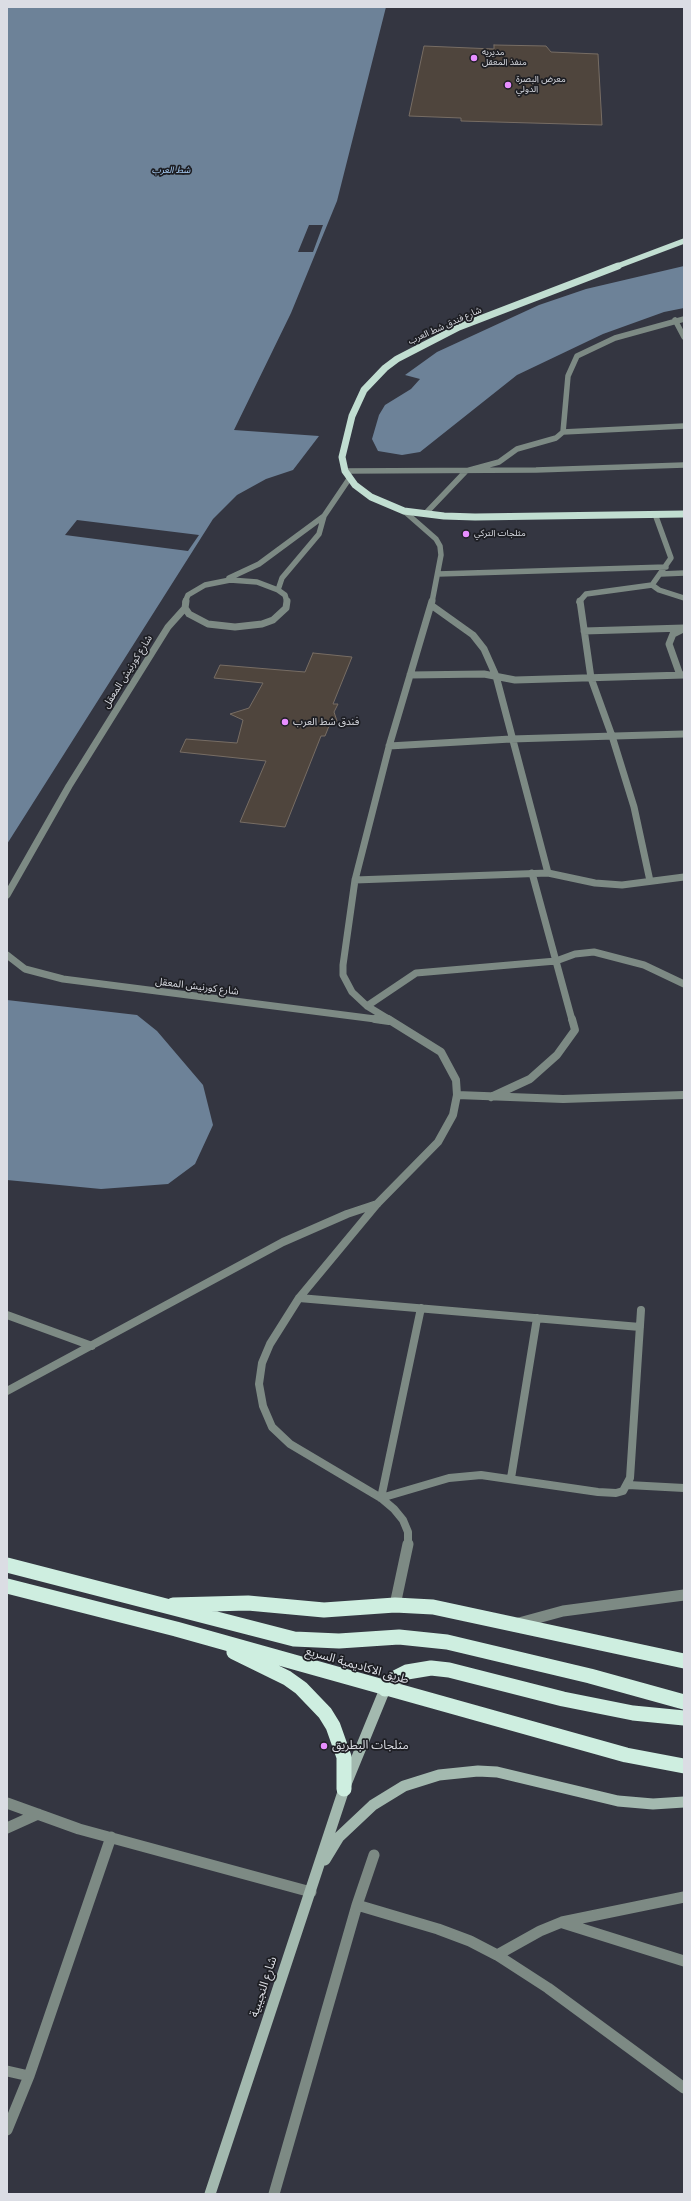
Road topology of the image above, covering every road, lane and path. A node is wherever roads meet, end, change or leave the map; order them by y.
1 (684, 241) edge
2 (684, 319) edge
3 (675, 320) junction
4 (684, 337) edge
5 (684, 426) edge
6 (563, 432) junction
7 (684, 465) edge
8 (345, 471) junction
9 (466, 471) junction
10 (349, 479) junction
11 (404, 511) junction
12 (425, 514) junction
13 (655, 514) junction
14 (684, 514) edge
15 (324, 516) junction
16 (666, 567) junction
17 (684, 573) edge
18 (438, 574) junction
19 (661, 574) junction
20 (217, 582) junction
21 (652, 586) junction
22 (278, 590) junction
23 (684, 598) edge
24 (431, 605) junction
25 (185, 608) junction
26 (584, 631) junction
27 (410, 675) junction
28 (682, 675) edge
29 (496, 676) junction
30 (591, 678) junction
31 (684, 734) edge
32 (612, 736) junction
33 (511, 739) junction
34 (389, 746) junction
35 (532, 873) junction
36 (548, 874) junction
37 (684, 877) edge
38 (355, 880) junction
39 (650, 881) junction
40 (7, 895) edge
41 (7, 955) edge
42 (556, 961) junction
43 (684, 984) edge
44 (367, 1006) junction
45 (391, 1021) junction
46 (457, 1095) junction
47 (684, 1095) edge
48 (491, 1097) junction
49 (377, 1204) junction
50 (299, 1298) junction
51 (421, 1308) junction
52 (641, 1310) dead end
53 (7, 1314) edge
54 (537, 1318) junction
55 (640, 1327) junction
56 (92, 1346) junction
57 (7, 1391) edge
58 (510, 1478) junction
59 (628, 1485) junction
60 (684, 1488) edge
61 (381, 1498) junction
62 (7, 1565) edge
63 (7, 1586) edge
64 (684, 1595) edge
65 (395, 1605) junction
66 (164, 1606) junction
67 (513, 1624) junction
68 (202, 1638) junction
69 (684, 1661) edge
70 (385, 1689) junction
71 (684, 1702) edge
72 (684, 1718) edge
73 (684, 1766) edge
74 (344, 1789) junction
75 (684, 1802) edge
76 (7, 1803) edge
77 (38, 1814) junction
78 (7, 1828) edge
79 (111, 1837) junction
80 (374, 1855) dead end
81 (315, 1880) junction
82 (310, 1892) junction
83 (684, 1897) edge
84 (358, 1905) junction
85 (562, 1922) junction
86 (497, 1955) junction
87 (684, 1961) edge
88 (7, 2071) edge
89 (28, 2076) junction
90 (684, 2088) edge
91 (7, 2130) edge
92 (210, 2194) edge
93 (274, 2194) edge

1 - 8 main road, شارع فندق شط العرب
2 - 3 street
3 - 4 street
3 - 6 street
5 - 6 street
6 - 9 street
7 - 9 street
8 - 9 street
8 - 10 main road, شارع فندق شط العرب
9 - 12 street
10 - 11 main road, شارع فندق شط العرب
10 - 15 street
11 - 12 main road, شارع فندق شط العرب
11 - 18 street
12 - 13 main road, شارع فندق شط العرب
13 - 14 main road, شارع فندق شط العرب
13 - 16 street
15 - 20 street
15 - 22 street
16 - 18 street
16 - 19 street
17 - 19 street
18 - 24 street
19 - 21 street
20 - 22 street
20 - 25 street, شارع كورنيش المعقل
21 - 23 street
21 - 26 street
22 - 25 street
24 - 27 street
24 - 29 street
25 - 40 street, شارع كورنيش المعقل
26 - 28 street
26 - 30 street
27 - 29 street
27 - 34 street
28 - 30 street
29 - 30 street
29 - 33 street
30 - 32 street
31 - 32 street
32 - 33 street
32 - 39 street
33 - 34 street
33 - 36 street
34 - 38 street
35 - 36 street
35 - 38 street
35 - 42 street
36 - 39 street
37 - 39 street
38 - 44 street
41 - 45 street, شارع كورنيش المعقل
42 - 43 street
42 - 44 street
42 - 48 street
44 - 45 street
45 - 46 street
46 - 48 street
46 - 49 street
47 - 48 street
49 - 50 street
49 - 56 street
50 - 51 street
50 - 61 street
51 - 54 street
51 - 61 street
52 - 55 street
53 - 56 street
54 - 55 street
54 - 58 street
55 - 59 street
56 - 57 street
58 - 59 street
58 - 61 street
59 - 60 street
61 - 65 street
62 - 66 highway, طريق الاكاديمية السريع
63 - 68 highway, طريق الاكاديمية السريع
64 - 67 street
65 - 66 highway
65 - 67 highway
66 - 71 highway, طريق الاكاديمية السريع
67 - 69 highway
68 - 70 highway, طريق الاكاديمية السريع
68 - 74 highway
70 - 72 highway
70 - 73 highway, طريق الاكاديمية السريع
70 - 74 main road, شارع النجيبية
74 - 81 main road, شارع النجيبية
75 - 81 main road
76 - 77 street
77 - 78 street
77 - 79 street
79 - 82 street
79 - 89 street
80 - 84 street
81 - 82 main road, شارع النجيبية
82 - 92 main road, شارع النجيبية
83 - 85 street
84 - 86 street
84 - 93 street
85 - 86 street
85 - 87 street
86 - 90 street
88 - 89 street
89 - 91 street

